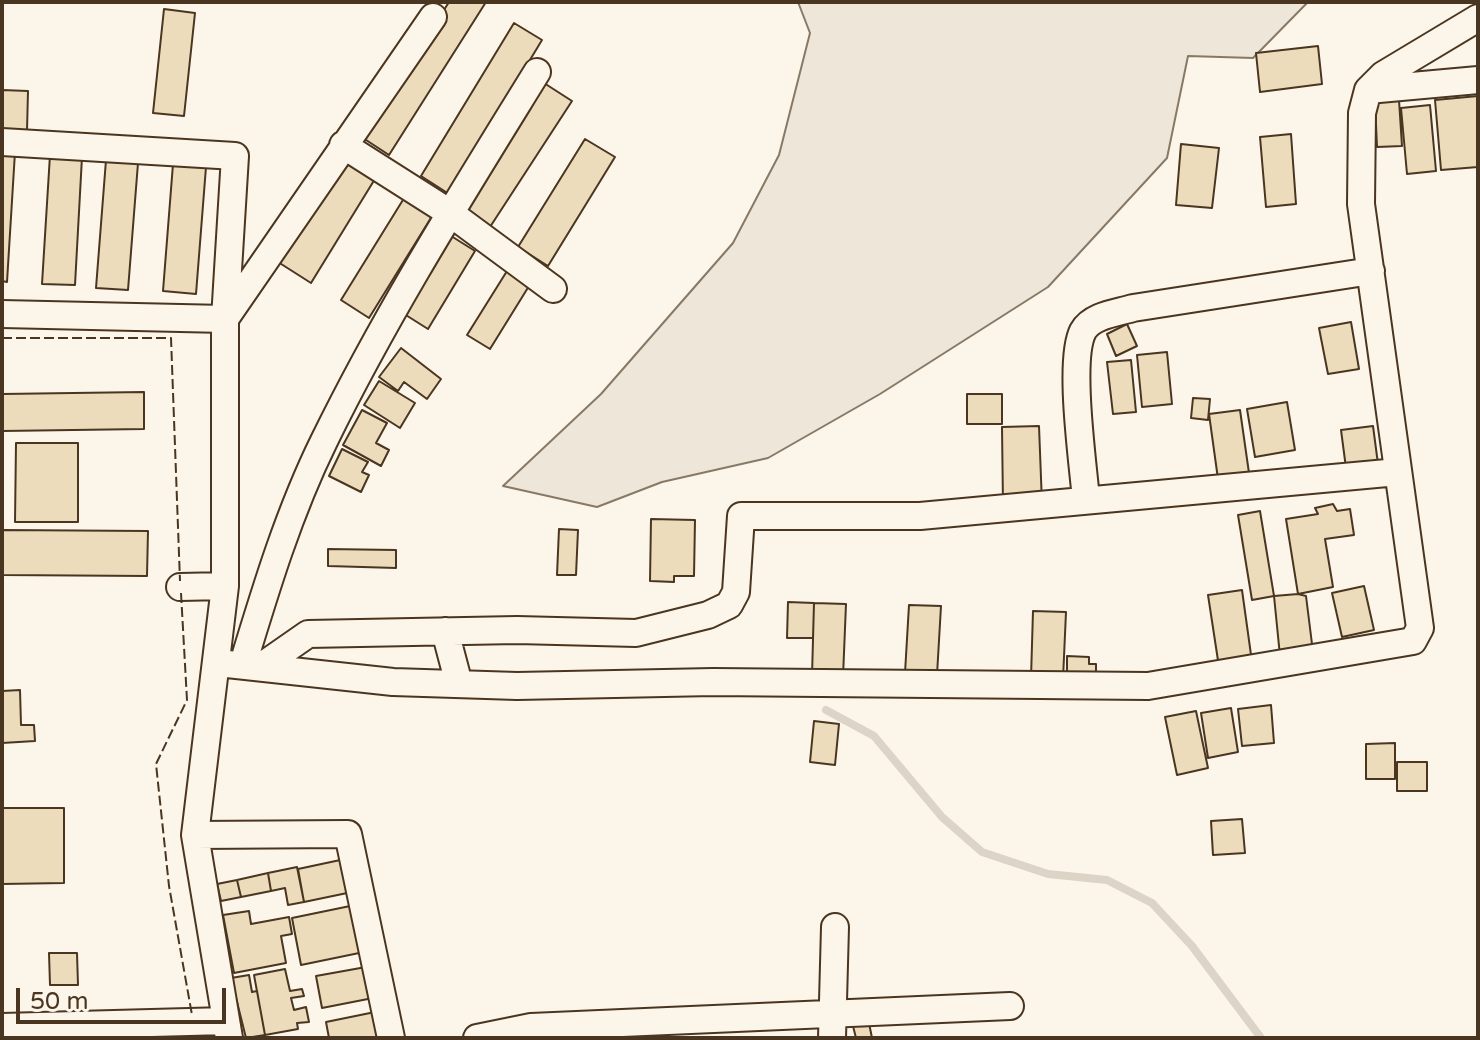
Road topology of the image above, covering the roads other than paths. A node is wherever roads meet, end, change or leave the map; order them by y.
1 (433, 17) dead end
2 (1478, 18) edge
3 (537, 72) dead end
4 (1478, 80) edge
5 (1368, 90) junction
6 (2, 142) edge
7 (343, 145) junction
8 (450, 213) junction
9 (1371, 271) junction
10 (553, 289) dead end
11 (2, 314) edge
12 (225, 319) junction
13 (1398, 472) junction
14 (1086, 500) junction
15 (225, 586) junction
16 (180, 587) dead end
17 (445, 631) junction
18 (241, 664) junction
19 (459, 684) junction
20 (195, 835) junction
21 (835, 927) dead end
22 (1010, 1006) dead end
23 (2, 1027) edge
24 (831, 1027) edge
25 (227, 1030) edge
26 (532, 1032) edge
27 (391, 1038) edge
28 (477, 1038) edge

1 - 7 street
2 - 5 street
3 - 8 street
4 - 5 street
5 - 9 street
6 - 12 street
7 - 8 street
7 - 12 street
8 - 10 street
8 - 18 street
9 - 13 street
9 - 14 street
11 - 12 street
12 - 15 street
13 - 14 street
13 - 19 street
14 - 17 street
15 - 16 street
15 - 18 street
17 - 18 street
17 - 19 street
18 - 19 street
18 - 20 street
20 - 25 street
20 - 27 street
21 - 24 street
22 - 24 street
23 - 25 street
24 - 26 street
26 - 28 street

